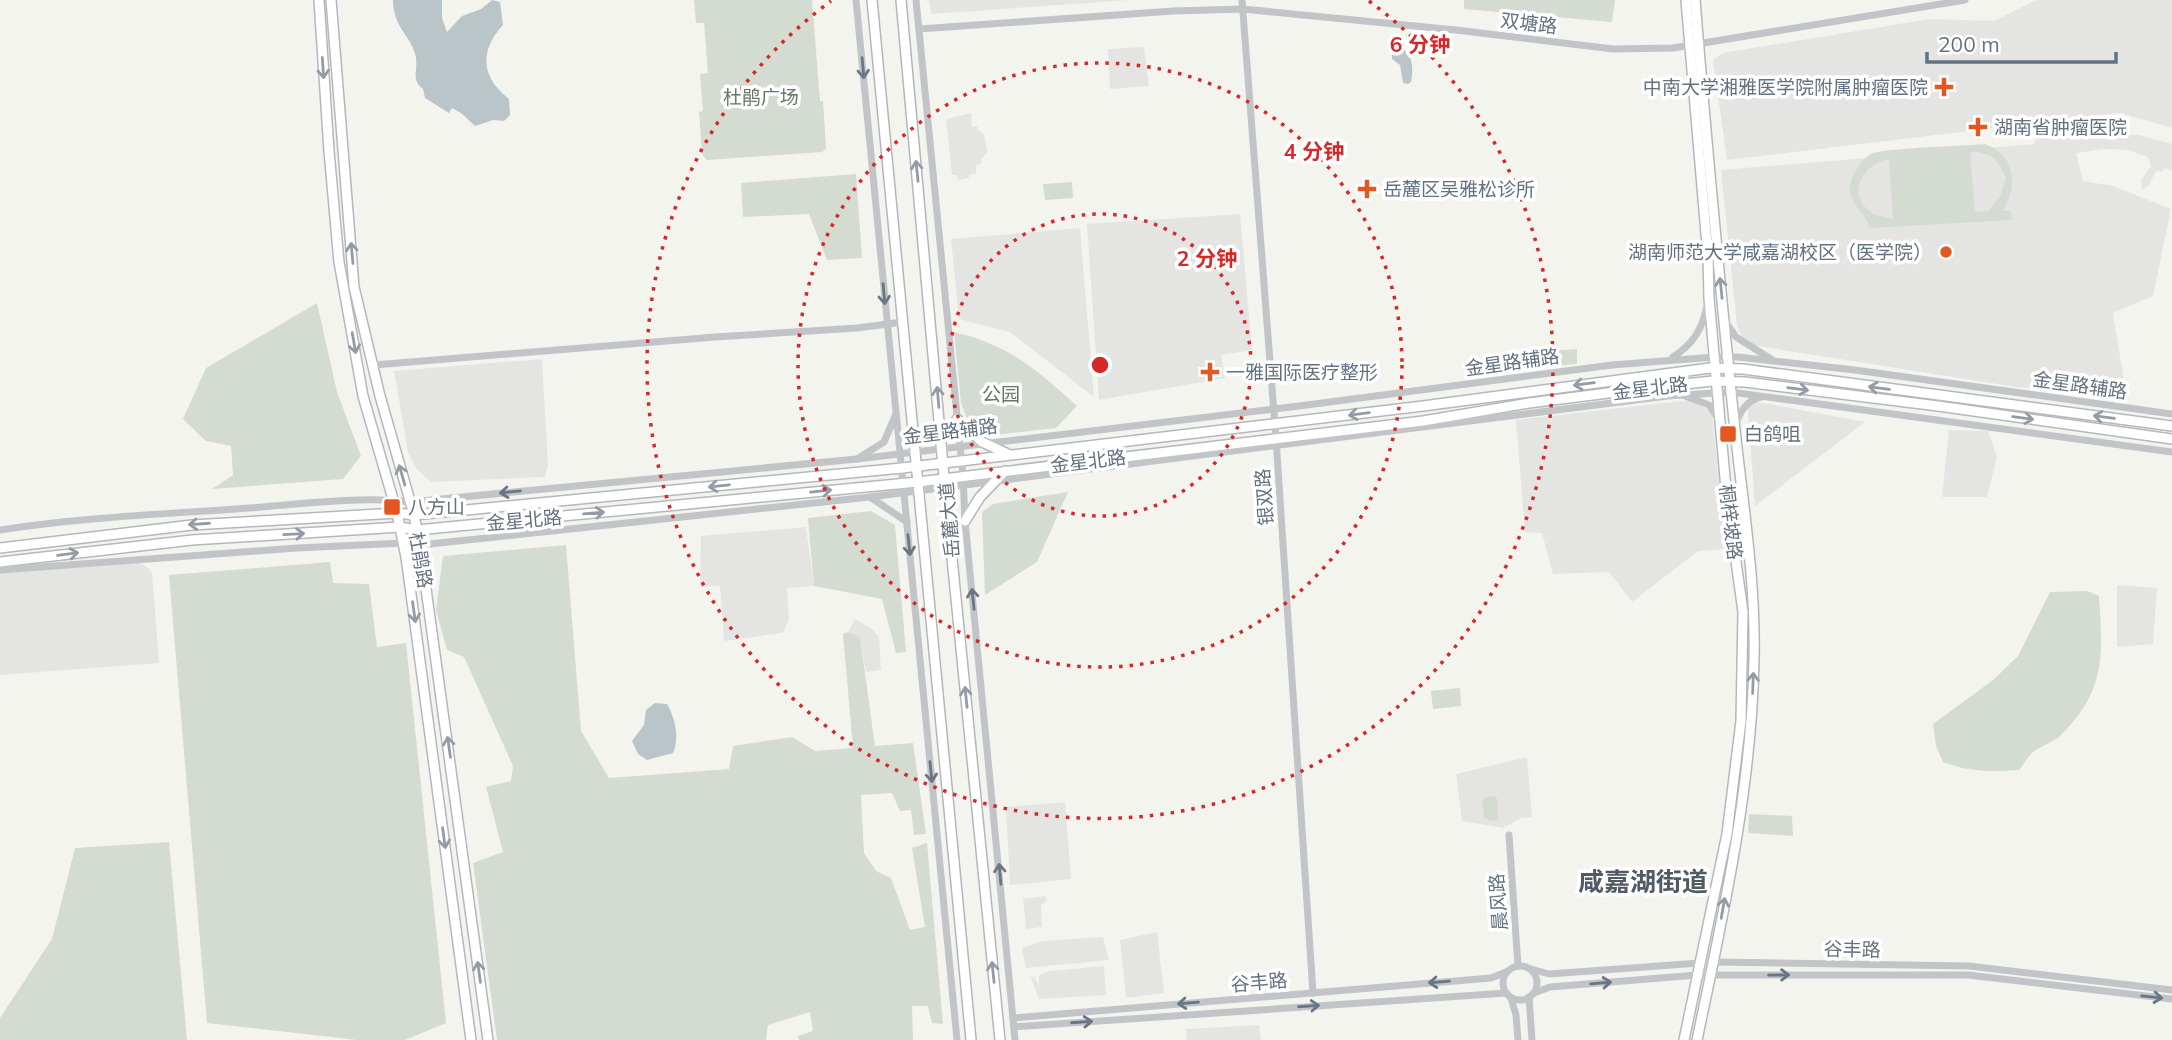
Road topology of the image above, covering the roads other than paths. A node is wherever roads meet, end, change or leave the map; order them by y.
1 (319, 0) edge
2 (331, 0) edge
3 (856, 0) edge
4 (872, 0) edge
5 (901, 0) edge
6 (916, 0) edge
7 (1686, 0) edge
8 (1695, 0) edge
9 (1965, 0) edge
10 (1242, 4) edge
11 (919, 29) junction
12 (1695, 44) junction
13 (1709, 298) junction
14 (1725, 321) junction
15 (903, 322) junction
16 (887, 324) junction
17 (1714, 357) junction
18 (1728, 357) junction
19 (1670, 359) junction
20 (1775, 361) junction
21 (374, 365) junction
22 (1715, 368) junction
23 (1729, 368) junction
24 (1717, 381) junction
25 (1730, 381) junction
26 (1717, 391) junction
27 (1731, 392) junction
28 (1681, 395) junction
29 (1764, 396) junction
30 (1273, 409) junction
31 (897, 414) junction
32 (2172, 414) edge
33 (957, 419) junction
34 (1720, 421) junction
35 (1275, 424) junction
36 (1734, 426) junction
37 (2172, 426) edge
38 (2172, 439) edge
39 (1277, 442) junction
40 (985, 443) junction
41 (960, 446) junction
42 (943, 448) junction
43 (916, 452) junction
44 (2172, 452) edge
45 (901, 453) junction
46 (1009, 455) junction
47 (857, 459) junction
48 (961, 461) junction
49 (944, 463) junction
50 (917, 466) junction
51 (902, 468) junction
52 (1005, 471) junction
53 (963, 481) junction
54 (996, 481) junction
55 (904, 483) junction
56 (945, 483) junction
57 (918, 487) junction
58 (905, 494) junction
59 (870, 497) junction
60 (393, 500) junction
61 (410, 502) junction
62 (397, 513) junction
63 (414, 514) junction
64 (965, 521) junction
65 (907, 522) junction
66 (400, 527) junction
67 (0, 530) edge
68 (416, 530) junction
69 (403, 543) junction
70 (420, 545) junction
71 (0, 548) edge
72 (0, 562) edge
73 (0, 570) edge
74 (1509, 835) dead end
75 (1700, 962) junction
76 (1713, 962) junction
77 (1518, 965) junction
78 (1531, 969) junction
79 (1506, 972) junction
80 (1697, 975) junction
81 (1710, 975) junction
82 (2172, 990) edge
83 (1313, 993) junction
84 (1508, 995) junction
85 (1532, 995) junction
86 (2172, 999) edge
87 (1013, 1018) junction
88 (1014, 1027) junction
89 (471, 1040) edge
90 (488, 1040) edge
91 (957, 1040) edge
92 (971, 1040) edge
93 (1000, 1040) edge
94 (1015, 1040) edge
95 (1518, 1040) edge
96 (1532, 1040) edge
97 (1684, 1040) edge
98 (1697, 1040) edge

1 -> 60 main road, 杜鹃路
21 -> 2 main road, 杜鹃路
3 -> 16 street
4 - 15 main road, 岳麓大道
42 -> 5 main road, 岳麓大道
6 - 11 street
7 - 12 main road, 桐梓坡路
8 - 12 main road, 桐梓坡路
9 - 12 street, 双塘路
10 - 11 street, 双塘路
10 - 12 street, 双塘路
10 - 30 street, 银双路
11 - 33 street
12 - 13 main road, 桐梓坡路
14 -> 12 main road, 桐梓坡路
13 - 17 main road, 桐梓坡路
13 - 19 street
14 - 18 main road, 桐梓坡路
14 - 20 street
15 - 16 street
15 - 43 main road, 岳麓大道
16 - 21 street
16 - 31 street
17 - 18 street, 金星路辅路
17 - 19 street, 金星路辅路
17 - 22 main road, 桐梓坡路
18 - 20 street, 金星路辅路
18 - 23 main road, 桐梓坡路
19 - 30 street, 金星路辅路
20 - 32 street, 金星路辅路
61 -> 21 main road, 杜鹃路
22 - 23 main road, 金星北路
22 - 24 main road, 桐梓坡路
22 -> 35 main road, 金星北路
23 - 25 main road, 桐梓坡路
37 -> 23 main road, 金星北路
24 - 25 main road, 金星北路
24 - 26 main road, 桐梓坡路
24 - 39 main road, 金星北路
25 - 27 main road, 桐梓坡路
25 -> 38 main road, 金星北路
26 - 27 street
26 - 28 street
26 - 34 main road, 桐梓坡路
27 - 29 street
27 - 36 main road, 桐梓坡路
28 - 34 street
28 - 39 street
29 - 36 street
29 - 44 street
30 - 35 street, 银双路
30 - 40 street, 金星路辅路
31 - 45 street
31 - 47 street
33 - 40 main road
33 - 41 street
34 - 75 main road, 桐梓坡路
35 - 39 street, 银双路
35 - 46 main road, 金星北路
76 -> 36 main road, 桐梓坡路
39 - 52 main road, 金星北路
39 - 54 street
39 - 83 street, 银双路
40 - 41 street, 金星路辅路
40 - 46 main road
41 - 42 street, 金星路辅路
41 - 48 street
42 - 43 street, 金星路辅路
42 - 49 main road, 岳麓大道
43 - 45 street, 金星路辅路
43 - 50 main road, 岳麓大道
45 - 47 street, 金星路辅路
45 - 51 street
46 - 48 main road, 金星北路
47 -> 61 street, 金星路辅路
48 - 49 main road, 金星北路
48 - 53 street
49 - 50 main road, 金星北路
49 - 56 main road, 岳麓大道
50 - 51 main road, 金星北路
50 - 57 main road, 岳麓大道
51 - 55 street
51 -> 63 main road, 金星北路
52 - 53 main road, 金星北路
52 - 54 main road
53 - 54 street
53 - 56 main road, 金星北路
53 - 64 street
54 - 64 main road
55 - 57 main road, 金星北路
55 - 58 street
68 -> 55 main road, 金星北路
56 - 57 main road, 金星北路
93 -> 56 main road, 岳麓大道
57 - 58 street
57 - 92 main road, 岳麓大道
58 - 59 street
58 - 65 street
59 - 65 street
59 - 70 street
60 - 61 street, 金星路辅路
60 - 62 main road, 杜鹃路
60 - 67 street, 金星路辅路
61 - 63 main road, 杜鹃路
62 - 63 main road, 金星北路
62 - 66 main road, 杜鹃路
62 -> 71 main road, 金星北路
63 - 68 main road, 杜鹃路
87 -> 64 street
65 -> 91 street
66 - 68 main road, 金星北路
66 - 69 main road, 杜鹃路
72 -> 66 main road, 金星北路
68 - 70 main road, 杜鹃路
69 - 70 street
69 - 73 street
69 -> 89 main road, 杜鹃路
90 -> 70 main road, 杜鹃路
74 - 77 street, 晨风路
75 - 76 street, 谷丰路
75 - 78 street, 谷丰路
75 - 80 main road, 桐梓坡路
76 - 81 main road, 桐梓坡路
76 - 82 street, 谷丰路
77 - 78 street
77 - 79 street
78 - 85 street
79 -> 83 street, 谷丰路
79 - 84 street
80 - 81 street, 谷丰路
85 -> 80 street, 谷丰路
80 - 97 main road, 桐梓坡路
81 -> 86 street, 谷丰路
81 - 98 main road, 桐梓坡路
83 -> 87 street, 谷丰路
84 - 85 street
88 -> 84 street, 谷丰路
84 - 95 street
85 - 96 street
87 - 88 street
88 - 94 street

